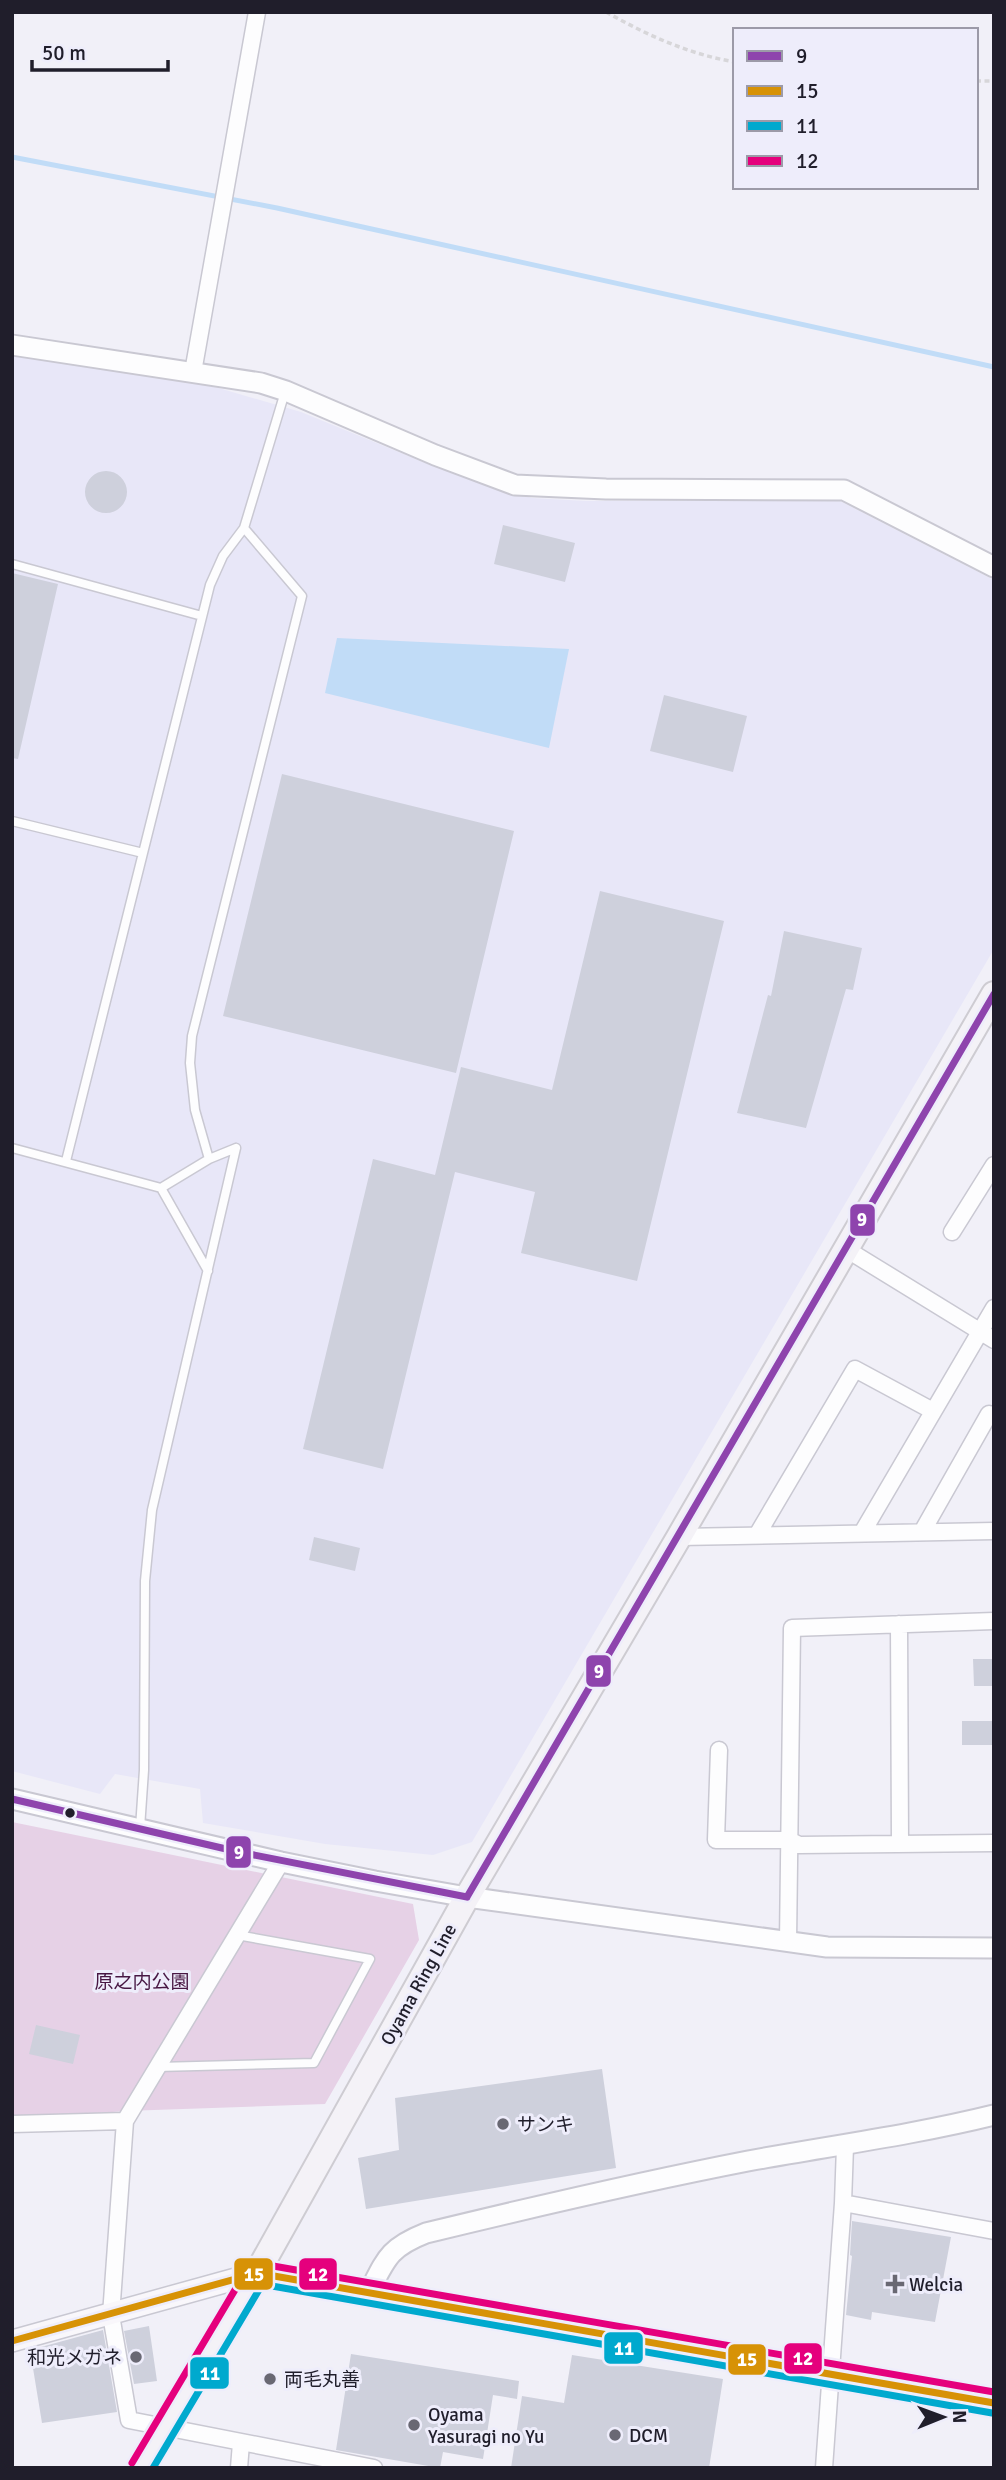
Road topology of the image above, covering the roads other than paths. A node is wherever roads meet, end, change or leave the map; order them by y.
1 (257, 12) edge
2 (12, 345) edge
3 (193, 372) junction
4 (286, 391) junction
5 (244, 528) junction
6 (12, 564) edge
7 (994, 567) edge
8 (202, 617) junction
9 (12, 821) edge
10 (143, 853) junction
11 (994, 993) edge
12 (12, 1148) edge
13 (209, 1159) junction
14 (66, 1161) junction
15 (994, 1165) edge
16 (160, 1188) junction
17 (952, 1232) dead end
18 (846, 1249) junction
19 (208, 1270) junction
20 (994, 1308) edge
21 (987, 1337) edge
22 (933, 1411) junction
23 (994, 1416) edge
24 (993, 1530) edge
25 (922, 1532) junction
26 (862, 1533) junction
27 (757, 1535) junction
28 (680, 1537) junction
29 (994, 1621) edge
30 (899, 1624) junction
31 (719, 1750) dead end
32 (12, 1799) edge
33 (140, 1830) junction
34 (789, 1840) junction
35 (994, 1843) edge
36 (900, 1844) junction
37 (281, 1861) junction
38 (467, 1897) junction
39 (237, 1935) junction
40 (788, 1942) junction
41 (994, 1948) edge
42 (157, 2067) junction
43 (994, 2115) edge
44 (125, 2121) junction
45 (12, 2124) edge
46 (845, 2146) junction
47 (843, 2203) junction
48 (994, 2231) edge
49 (257, 2273) junction
50 (368, 2294) junction
51 (111, 2315) junction
52 (12, 2341) edge
53 (831, 2375) junction
54 (994, 2403) edge
55 (166, 2427) junction
56 (241, 2443) junction
57 (367, 2467) edge
58 (141, 2468) edge
59 (239, 2468) edge
60 (824, 2468) edge

1 - 3 street
2 - 3 street
3 - 4 street
4 - 5 lane
4 - 7 street
5 - 8 lane
5 - 13 lane
6 - 8 lane
8 - 10 lane
9 - 10 lane
10 - 14 lane
11 - 18 main road, Oyama Ring Line
12 - 14 lane
13 - 16 lane
13 - 19 lane
14 - 16 lane
15 - 17 street
16 - 19 lane
18 - 21 street
18 - 28 main road, Oyama Ring Line
19 - 33 lane
20 - 21 street
21 - 22 street
22 - 26 street
22 - 27 street
23 - 25 street
24 - 25 street
25 - 26 street
26 - 27 street
27 - 28 street
28 - 38 main road, Oyama Ring Line
29 - 30 street
30 - 34 street
30 - 36 street
31 - 34 street
32 - 33 street
33 - 37 street
34 - 36 street
34 - 40 street
35 - 36 street
37 - 38 street
37 - 39 street
38 - 40 street
38 - 49 main road, Oyama Ring Line
39 - 42 street
39 - 42 lane
40 - 41 street
42 - 44 street
43 - 46 street
44 - 45 street
44 - 51 street
46 - 47 street
46 - 50 street
47 - 48 street
47 - 53 street
49 - 50 main road
49 - 51 main road
49 - 55 main road, Oyama Ring Line
50 - 53 main road
51 - 52 main road
51 - 55 street
53 - 54 main road
53 - 60 street
55 - 56 street
55 - 58 main road, Oyama Ring Line
56 - 57 street
56 - 59 street

